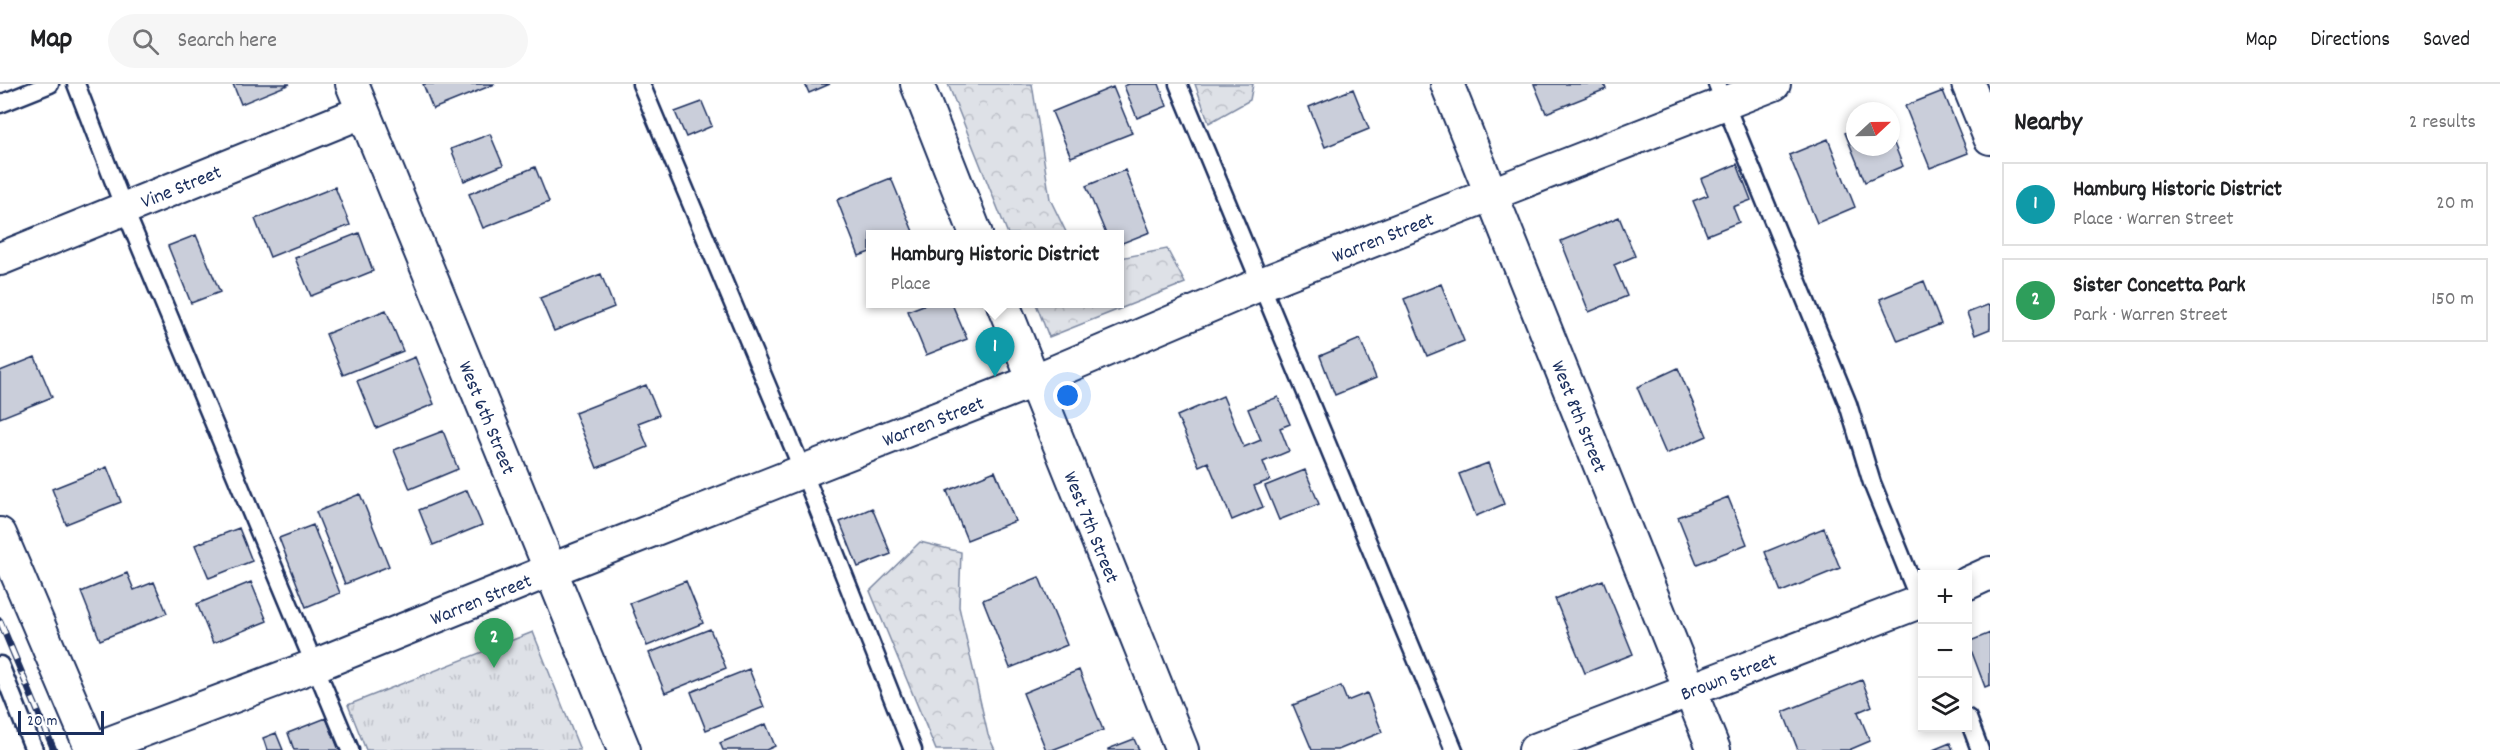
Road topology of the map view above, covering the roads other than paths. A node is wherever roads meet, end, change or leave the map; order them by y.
1 (50, 84) edge
2 (75, 84) edge
3 (641, 84) edge
4 (917, 84) edge
5 (1178, 84) edge
6 (1446, 84) edge
7 (1774, 84) edge
8 (1968, 84) edge
9 (1721, 94) edge
10 (357, 98) edge
11 (0, 104) edge
12 (1990, 138) edge
13 (1491, 195) junction
14 (124, 208) junction
15 (974, 230) edge
16 (0, 259) edge
17 (1261, 284) junction
18 (1005, 308) edge
19 (1033, 381) junction
20 (802, 471) junction
21 (0, 534) edge
22 (551, 570) junction
23 (1990, 573) edge
24 (1972, 581) edge
25 (1918, 593) edge
26 (1918, 605) edge
27 (0, 665) edge
28 (316, 665) junction
29 (1690, 691) junction
30 (1972, 729) edge
31 (34, 750) edge
32 (92, 750) edge
33 (350, 750) edge
34 (624, 750) edge
35 (913, 750) edge
36 (1182, 750) edge
37 (1454, 750) edge
38 (1535, 750) edge
39 (1714, 750) edge
40 (1980, 750) edge

1 - 11 lane
2 - 14 lane
3 - 20 lane
4 - 15 street
5 - 17 lane
6 - 13 street, West 8th Street
7 - 9 street, Warren Street
8 - 12 street
9 - 13 street, Warren Street
9 - 25 lane
10 - 14 street, Vine Street
10 - 22 street, West 6th Street
13 - 17 street, Warren Street
13 - 29 street, West 8th Street
14 - 16 street, Vine Street
14 - 28 lane
17 - 19 street, Warren Street
17 - 37 lane
18 - 19 street, West 7th Street
19 - 20 street, Warren Street
19 - 36 street, West 7th Street
20 - 22 street, Warren Street
20 - 35 lane
21 - 32 street
22 - 28 street, Warren Street
22 - 34 street, West 6th Street
23 - 24 street
26 - 29 street, Brown Street
27 - 31 lane
28 - 32 street, Warren Street
28 - 33 lane
29 - 38 street, Brown Street
29 - 39 street, West 8th Street
30 - 40 lane

